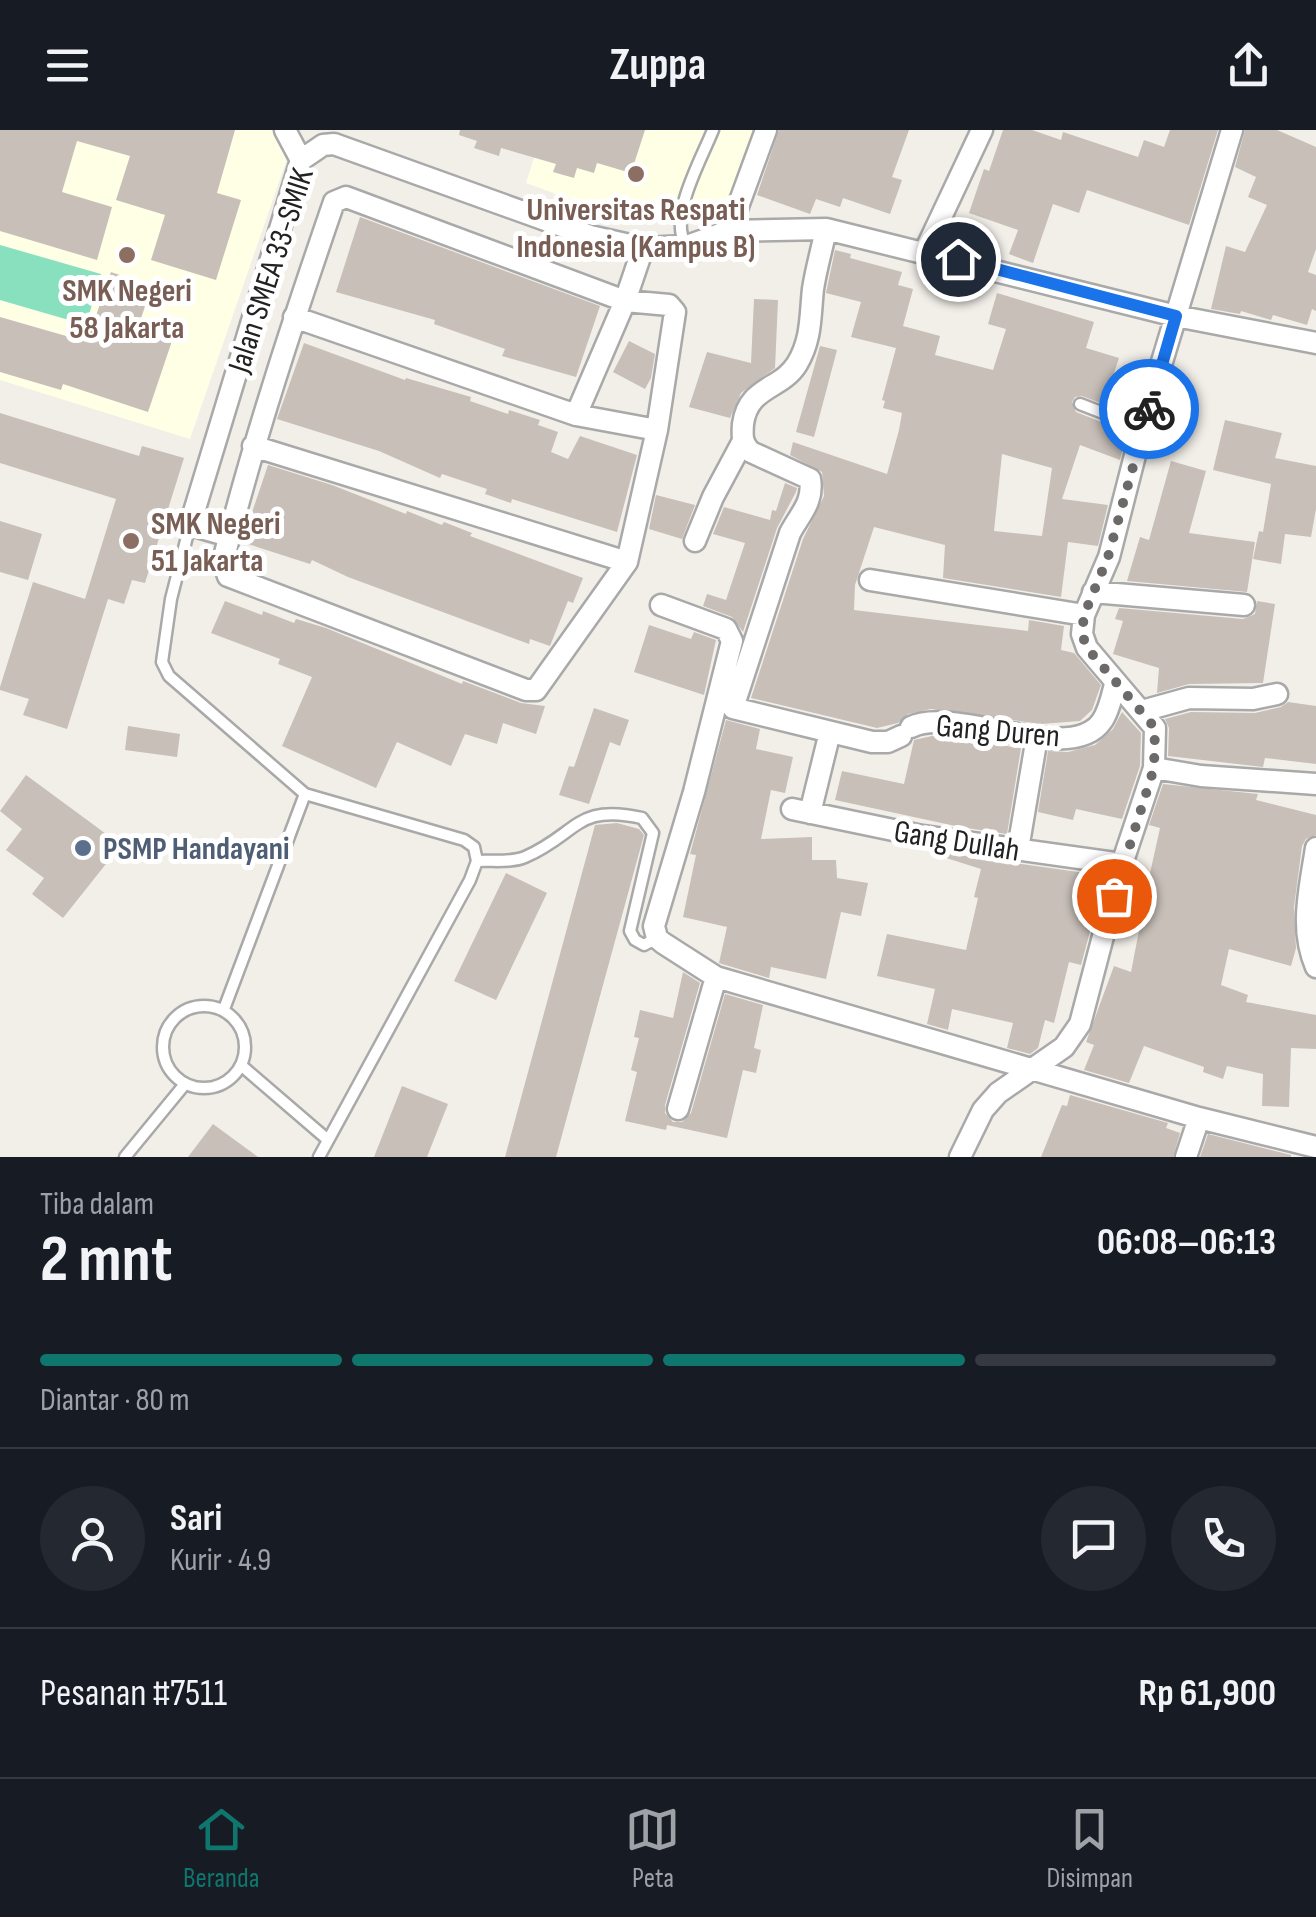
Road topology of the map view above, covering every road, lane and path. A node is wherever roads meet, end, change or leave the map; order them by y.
1 (285, 130) edge
2 (713, 130) edge
3 (766, 130) edge
4 (982, 130) edge
5 (1232, 130) edge
6 (335, 137) edge
7 (301, 160) junction
8 (826, 228) junction
9 (730, 231) junction
10 (687, 246) junction
11 (643, 248) junction
12 (924, 251) junction
13 (626, 301) junction
14 (1176, 316) junction
15 (294, 317) junction
16 (1316, 342) edge
17 (1080, 404) dead end
18 (576, 416) junction
19 (1142, 428) junction
20 (658, 430) junction
21 (742, 441) junction
22 (253, 446) junction
23 (190, 525) junction
24 (229, 536) junction
25 (695, 541) dead end
26 (627, 562) junction
27 (870, 580) dead end
28 (1093, 592) junction
29 (661, 605) dead end
30 (1244, 605) dead end
31 (1084, 615) junction
32 (732, 634) junction
33 (753, 640) junction
34 (1116, 684) junction
35 (1277, 694) dead end
36 (1142, 711) junction
37 (830, 732) junction
38 (1037, 738) junction
39 (1154, 768) junction
40 (1316, 784) edge
41 (305, 794) junction
42 (1316, 848) edge
43 (1018, 849) junction
44 (477, 861) junction
45 (1122, 864) junction
46 (657, 938) junction
47 (1316, 967) edge
48 (716, 977) junction
49 (224, 1010) junction
50 (242, 1066) junction
51 (1032, 1068) junction
52 (185, 1084) junction
53 (678, 1109) dead end
54 (1199, 1118) junction
55 (328, 1140) junction
56 (1316, 1147) edge
57 (125, 1157) edge
58 (320, 1157) edge
59 (960, 1157) edge
60 (1186, 1157) edge

1 - 7 street
2 - 10 lane
3 - 9 street
4 - 12 street
5 - 14 street
6 - 7 street, Jalan SMEA 33-SMIK
6 - 11 street, Jalan SMEA 33-SMIK
7 - 23 street, Jalan SMEA 33-SMIK
8 - 9 street, Jalan SMEA 33-SMIK
8 - 12 street, Jalan SMEA 33-SMIK
8 - 21 street
9 - 10 street, Jalan SMEA 33-SMIK
10 - 11 street, Jalan SMEA 33-SMIK
11 - 13 street
12 - 14 street, Jalan SMEA 33-SMIK
13 - 15 street
13 - 18 street
13 - 20 street
14 - 16 street, Jalan SMEA 33-SMIK
14 - 19 street
15 - 18 street
15 - 22 street
17 - 19 lane
18 - 20 street
19 - 28 street
20 - 26 street
21 - 25 street
21 - 33 street
22 - 24 street
22 - 26 street
23 - 24 street
23 - 41 lane, Jalan SMEA 33-SMIK
24 - 26 street
27 - 31 street
28 - 30 street
28 - 31 street
29 - 32 street
31 - 34 street
32 - 33 street
32 - 46 street
33 - 37 street, Gang Duren
34 - 36 street
34 - 38 street, Gang Duren
35 - 36 street
36 - 39 street
37 - 38 street, Gang Duren
37 - 43 street, Gang Dullah
38 - 43 street
39 - 40 street
39 - 45 street
41 - 44 lane
41 - 49 lane
42 - 47 street
43 - 45 street, Gang Dullah
44 - 46 lane
44 - 55 lane
45 - 51 street
46 - 48 street
48 - 51 street
48 - 53 street
49 - 50 lane
49 - 52 lane
50 - 52 lane
50 - 55 lane
51 - 54 street
51 - 59 street
52 - 57 lane
54 - 56 street
54 - 60 street
55 - 58 lane

